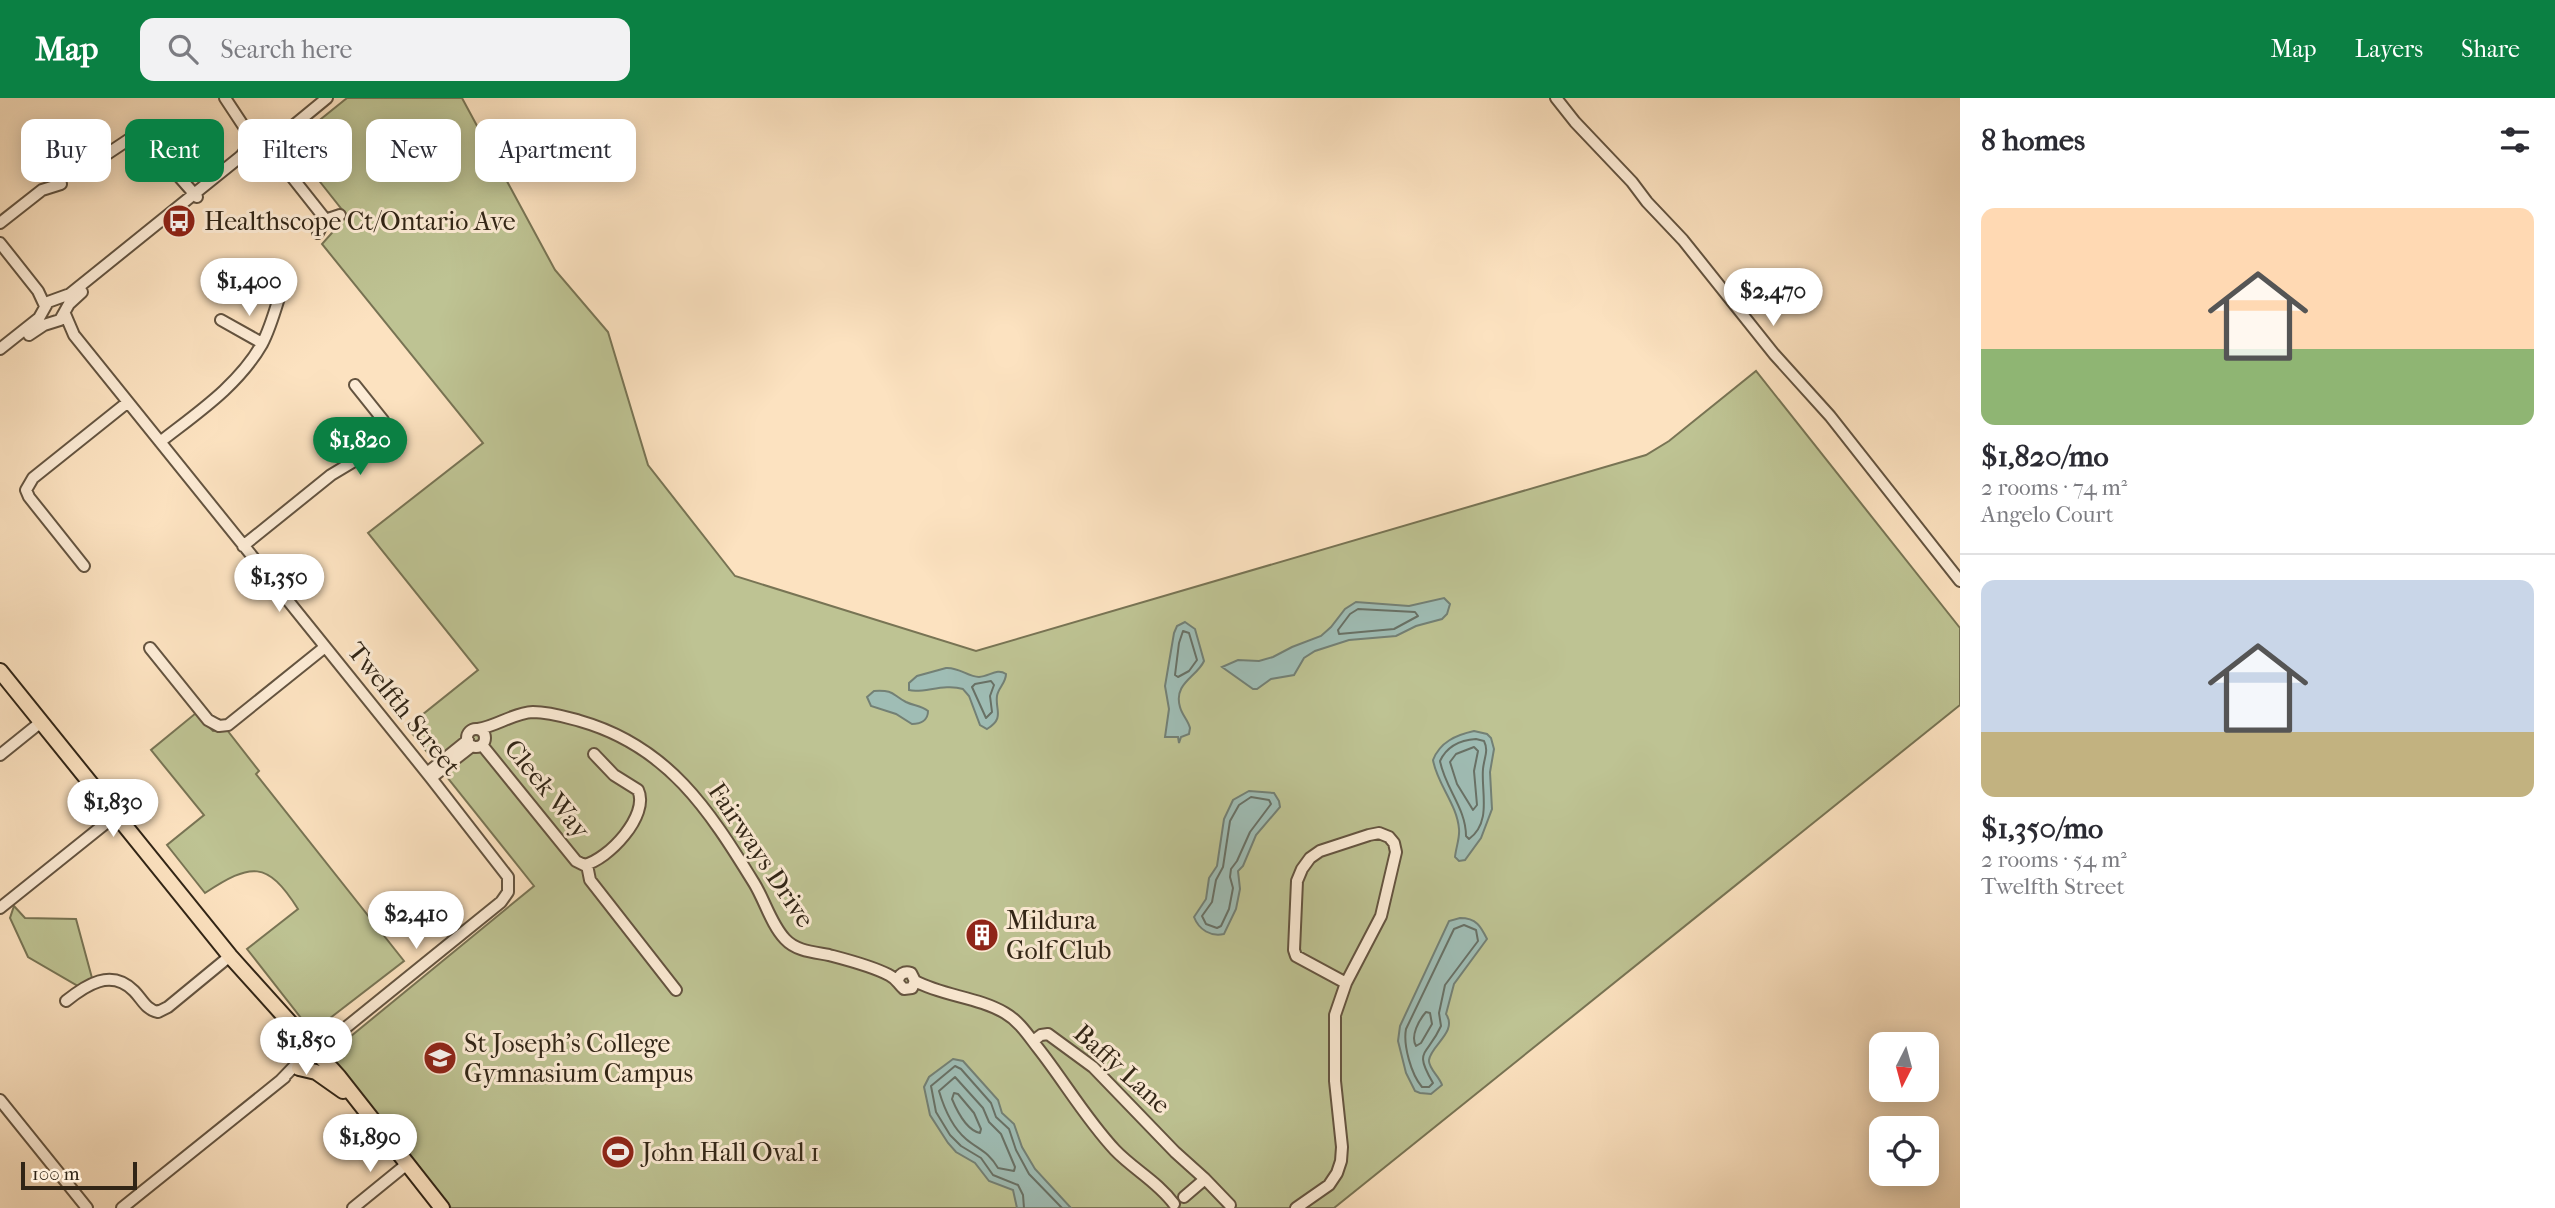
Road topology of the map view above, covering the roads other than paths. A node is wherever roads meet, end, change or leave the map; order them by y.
1 (228, 98) edge
2 (316, 98) edge
3 (327, 98) edge
4 (1556, 98) edge
5 (240, 119) edge
6 (247, 119) edge
7 (291, 119) edge
8 (301, 119) edge
9 (111, 151) edge
10 (238, 160) edge
11 (238, 168) edge
12 (296, 182) edge
13 (61, 184) dead end
14 (197, 197) junction
15 (340, 215) dead end
16 (326, 220) junction
17 (0, 223) edge
18 (318, 233) dead end
19 (0, 243) edge
20 (282, 288) dead end
21 (49, 304) junction
22 (60, 317) junction
23 (221, 320) dead end
24 (262, 343) junction
25 (0, 349) edge
26 (0, 359) edge
27 (355, 385) dead end
28 (128, 402) junction
29 (160, 442) junction
30 (243, 545) junction
31 (84, 566) dead end
32 (1960, 581) edge
33 (325, 647) junction
34 (150, 648) dead end
35 (0, 671) edge
36 (41, 722) junction
37 (477, 739) junction
38 (594, 754) dead end
39 (0, 755) edge
40 (429, 776) junction
41 (116, 815) junction
42 (587, 865) junction
43 (0, 908) edge
44 (230, 956) junction
45 (1346, 983) junction
46 (676, 990) dead end
47 (66, 1001) dead end
48 (1032, 1041) junction
49 (313, 1053) junction
50 (299, 1068) junction
51 (281, 1080) junction
52 (348, 1094) junction
53 (0, 1100) edge
54 (361, 1107) junction
55 (407, 1164) junction
56 (1205, 1179) junction
57 (1181, 1200) edge
58 (1230, 1205) dead end
59 (87, 1208) edge
60 (122, 1208) edge
61 (353, 1208) edge
62 (442, 1208) edge
63 (1296, 1208) edge

1 - 5 street
1 - 6 street
2 - 7 street
3 - 8 street
4 - 32 street
9 - 14 street
10 - 14 street
11 - 14 street
12 - 16 street
13 - 17 street
14 - 21 street
14 - 22 street
15 - 16 street
16 - 18 street
19 - 21 street
20 - 24 street
21 - 22 street
21 - 22 street
21 - 25 street
22 - 26 street
22 - 28 street, Twelfth Street
23 - 24 street
24 - 29 street
27 - 30 street
28 - 29 street, Twelfth Street
28 - 31 street
29 - 30 street, Twelfth Street
30 - 33 street, Twelfth Street
33 - 34 street
33 - 40 street, Twelfth Street
35 - 36 main road
36 - 39 street
36 - 41 main road
37 - 40 street, Fairways Drive
37 - 42 street, Cleek Way
37 - 48 street, Fairways Drive
38 - 42 street, Cleek Way
40 - 49 street, Twelfth Street
41 - 43 street
41 - 44 main road
42 - 46 street
44 - 47 street
44 - 49 main road
45 - 45 street
45 - 63 street
48 - 56 street, Baffy Lane
48 - 57 street
49 - 50 street
49 - 51 street
49 - 52 main road
49 - 54 main road
50 - 51 street
50 - 52 main road
51 - 60 street
52 - 54 main road
53 - 59 street
54 - 55 main road
55 - 61 street
55 - 62 main road
56 - 57 street
56 - 58 street

